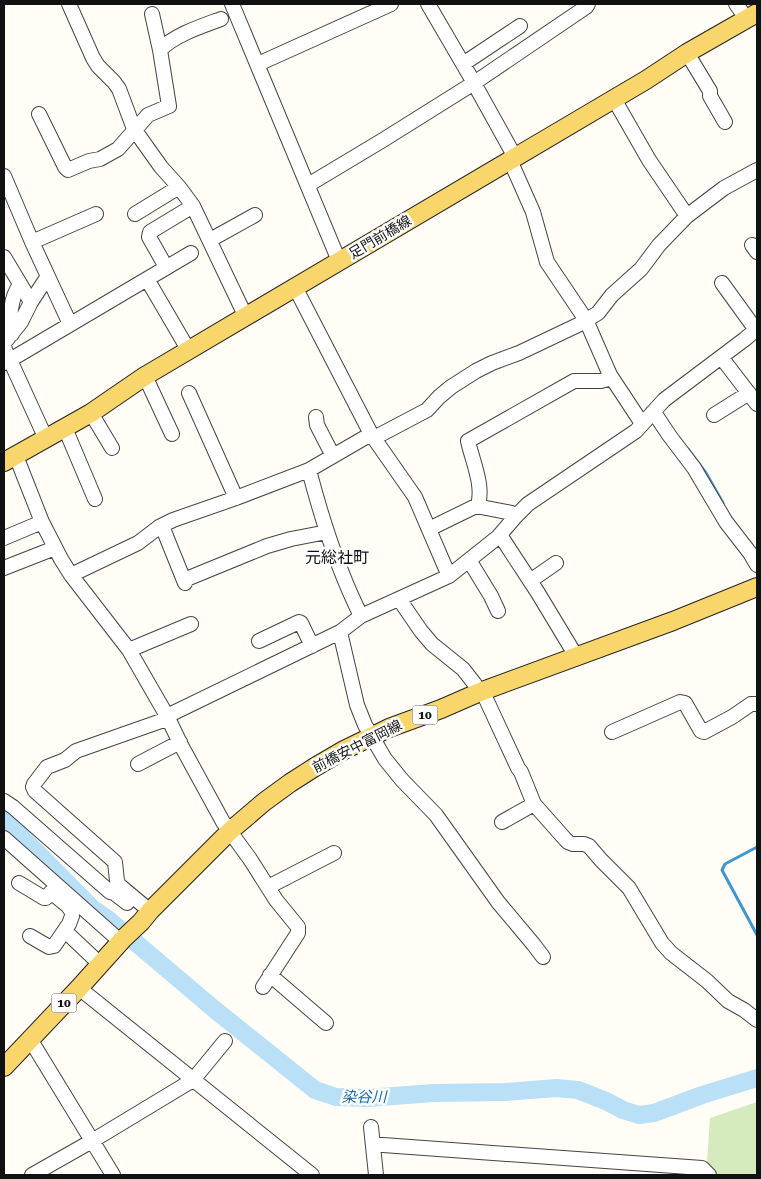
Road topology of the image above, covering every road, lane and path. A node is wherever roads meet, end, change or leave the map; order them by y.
1 (69, 4) edge
2 (232, 4) edge
3 (391, 4) edge
4 (428, 4) edge
5 (588, 4) edge
6 (736, 4) edge
7 (152, 14) dead end
8 (752, 16) edge
9 (221, 19) dead end
10 (520, 26) dead end
11 (160, 50) junction
12 (687, 53) junction
13 (258, 64) junction
14 (469, 74) junction
15 (431, 99) dead end
16 (614, 99) junction
17 (38, 114) dead end
18 (725, 122) dead end
19 (134, 129) junction
20 (512, 159) junction
21 (757, 170) edge
22 (4, 176) edge
23 (308, 184) junction
24 (179, 187) junction
25 (193, 206) junction
26 (96, 214) dead end
27 (135, 214) dead end
28 (255, 215) dead end
29 (687, 216) junction
30 (210, 240) junction
31 (32, 242) junction
32 (191, 253) dead end
33 (4, 258) edge
34 (339, 261) junction
35 (166, 267) junction
36 (48, 276) junction
37 (146, 279) junction
38 (722, 283) dead end
39 (20, 285) junction
40 (295, 288) junction
41 (31, 302) junction
42 (247, 316) junction
43 (586, 320) junction
44 (70, 324) junction
45 (757, 329) edge
46 (7, 340) edge
47 (189, 350) junction
48 (721, 357) junction
49 (7, 361) edge
50 (145, 376) junction
51 (612, 378) junction
52 (189, 392) dead end
53 (753, 398) edge
54 (652, 412) junction
55 (91, 413) junction
56 (714, 415) dead end
57 (316, 417) dead end
58 (643, 423) junction
59 (65, 428) junction
60 (172, 434) dead end
61 (372, 436) junction
62 (46, 439) junction
63 (112, 448) dead end
64 (333, 456) junction
65 (10, 459) edge
66 (309, 470) junction
67 (236, 498) junction
68 (95, 499) dead end
69 (478, 505) junction
70 (516, 516) junction
71 (42, 522) junction
72 (162, 526) junction
73 (429, 529) junction
74 (327, 532) junction
75 (500, 536) junction
76 (4, 538) edge
77 (55, 548) junction
78 (469, 560) junction
79 (556, 563) dead end
80 (757, 565) edge
81 (4, 568) edge
82 (71, 575) junction
83 (449, 576) junction
84 (530, 581) junction
85 (757, 587) edge
86 (399, 598) junction
87 (498, 611) dead end
88 (361, 616) junction
89 (191, 624) dead end
90 (340, 632) junction
91 (258, 640) dead end
92 (312, 646) junction
93 (129, 650) junction
94 (576, 656) junction
95 (482, 692) junction
96 (757, 704) edge
97 (167, 716) junction
98 (612, 732) dead end
99 (372, 736) junction
100 (180, 742) junction
101 (138, 764) dead end
102 (8, 804) edge
103 (534, 804) junction
104 (502, 822) dead end
105 (230, 831) junction
106 (5, 839) edge
107 (334, 853) dead end
108 (19, 883) dead end
109 (268, 887) junction
110 (145, 917) junction
111 (65, 931) junction
112 (30, 936) dead end
113 (122, 940) junction
114 (543, 957) dead end
115 (100, 964) junction
116 (79, 988) junction
117 (757, 1020) edge
118 (326, 1023) dead end
119 (29, 1040) junction
120 (225, 1040) dead end
121 (4, 1067) edge
122 (193, 1080) junction
123 (370, 1127) dead end
124 (92, 1141) junction
125 (373, 1145) junction
126 (702, 1173) edge
127 (32, 1175) edge
128 (113, 1175) edge
129 (312, 1175) edge
130 (376, 1175) edge

1 - 19 street
2 - 13 street
3 - 13 street
4 - 14 street
5 - 14 street
6 - 8 street
7 - 11 street
8 - 12 main road, 足門前橋線
9 - 11 street
10 - 14 street
11 - 19 street
12 - 16 main road, 足門前橋線
12 - 18 street
13 - 23 street
14 - 15 street
14 - 20 street
14 - 23 street
16 - 20 main road, 足門前橋線
16 - 29 street
17 - 19 street
19 - 24 street
20 - 34 main road, 足門前橋線
20 - 43 street
21 - 29 street
22 - 31 street
23 - 34 street
24 - 25 street
24 - 27 street
25 - 30 street
25 - 35 street
26 - 31 street
28 - 30 street
29 - 43 street
30 - 42 street
31 - 36 street
32 - 35 street
33 - 39 street
34 - 40 main road, 足門前橋線
35 - 37 street
36 - 41 street
36 - 44 street
37 - 44 street
37 - 47 street
38 - 45 street
39 - 41 street
39 - 46 street
40 - 42 main road, 足門前橋線
40 - 61 street
41 - 46 street
42 - 47 main road, 足門前橋線
43 - 51 street
43 - 61 street
44 - 49 street
45 - 48 street
46 - 49 street
47 - 50 main road, 足門前橋線
48 - 53 street
48 - 54 street
49 - 62 street
50 - 55 main road, 足門前橋線
50 - 60 street
51 - 58 street
51 - 69 street
52 - 67 street
53 - 56 street
54 - 58 street
54 - 80 street
55 - 59 main road, 足門前橋線
55 - 63 street
57 - 64 street
58 - 70 street
59 - 62 main road, 足門前橋線
59 - 68 street
61 - 64 street
61 - 73 street
62 - 65 main road, 足門前橋線
64 - 66 street
65 - 71 street
66 - 67 street
66 - 74 street
67 - 72 street
69 - 70 street
69 - 73 street
70 - 75 street
71 - 76 street
71 - 77 street
72 - 74 street
72 - 82 street
73 - 83 street
74 - 88 street
75 - 78 street
75 - 84 street
77 - 81 street
77 - 82 street
78 - 83 street
78 - 87 street
79 - 84 street
82 - 93 street
83 - 86 street
84 - 94 street
85 - 94 main road, 前橋安中富岡線 / 10
86 - 88 street
86 - 95 street
88 - 90 street
89 - 93 street
90 - 92 street
90 - 99 street
91 - 92 street
92 - 97 street
93 - 97 street
94 - 95 main road, 前橋安中富岡線 / 10
95 - 99 main road, 前橋安中富岡線 / 10
95 - 103 street
96 - 98 street
97 - 100 street
97 - 110 street
99 - 105 main road, 前橋安中富岡線 / 10
99 - 114 street
100 - 101 street
100 - 105 street
102 - 110 street
103 - 104 street
103 - 117 street
105 - 109 street
105 - 110 main road, 前橋安中富岡線 / 10
106 - 113 street
107 - 109 street
108 - 111 street
109 - 118 street
110 - 113 main road, 10
111 - 112 street
111 - 115 street
113 - 115 main road, 10
115 - 116 main road, 10
116 - 119 main road, 10
116 - 122 street
119 - 121 main road, 10
119 - 124 street
120 - 122 street
122 - 124 street
122 - 129 street
123 - 125 street
124 - 127 street
124 - 128 street
125 - 126 street
125 - 130 street

